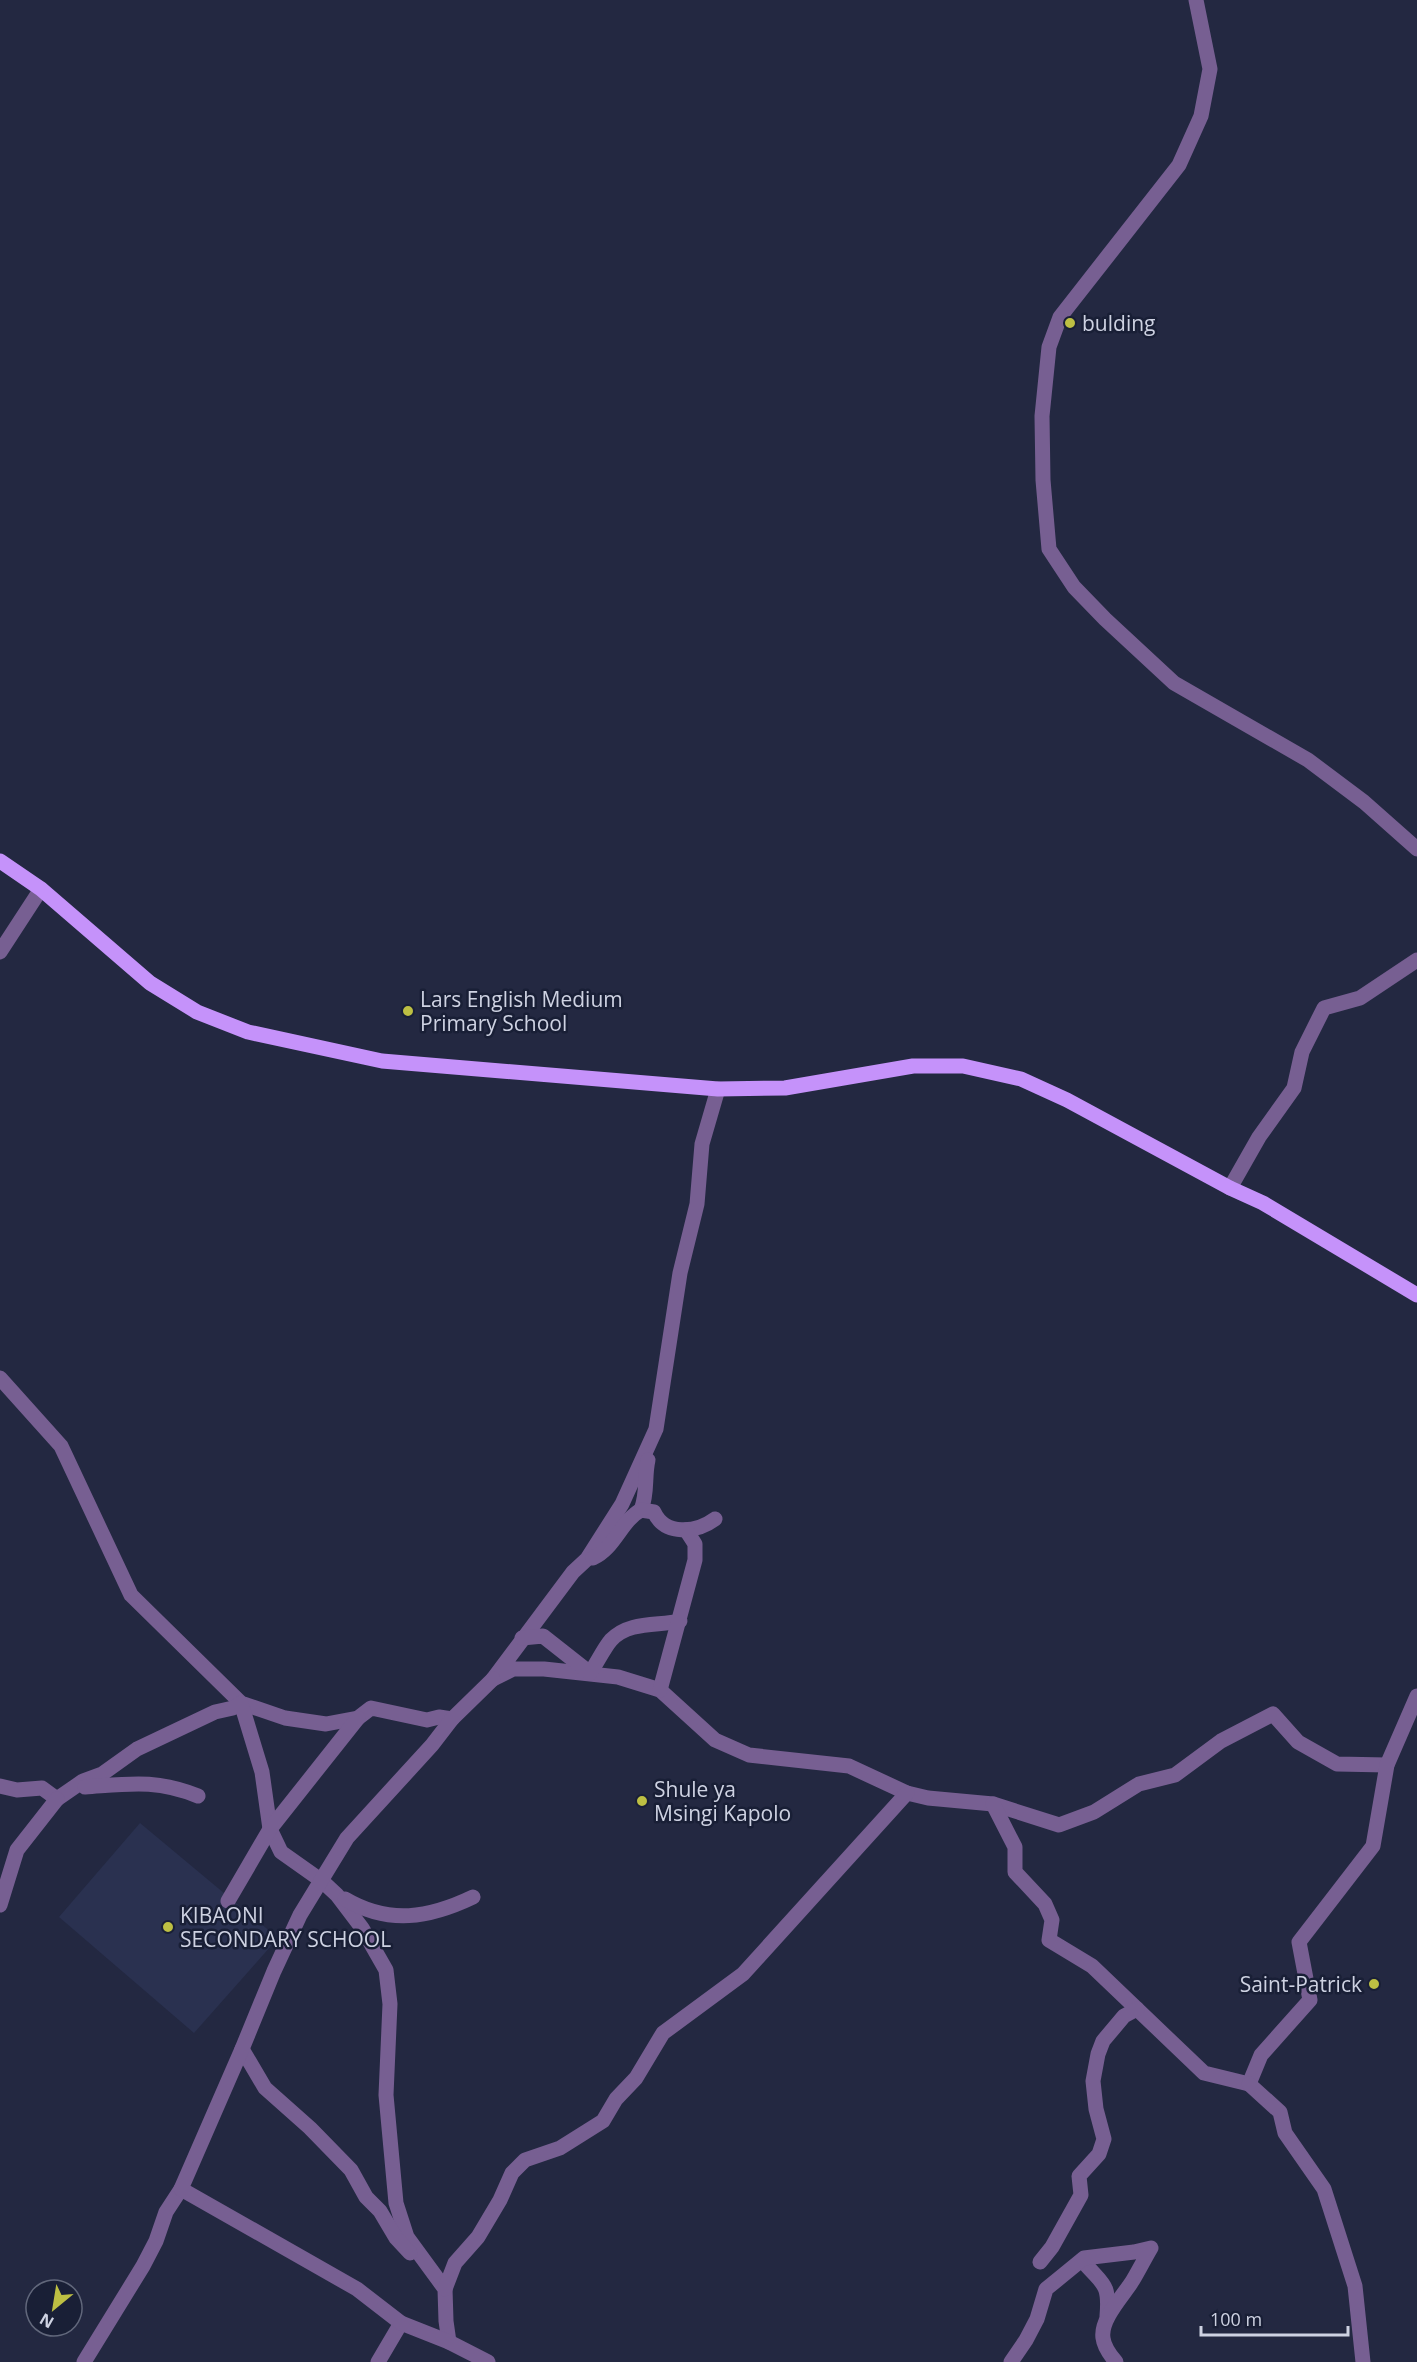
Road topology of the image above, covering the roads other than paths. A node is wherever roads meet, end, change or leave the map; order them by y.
1 (1196, 0) edge
2 (1417, 849) edge
3 (0, 861) edge
4 (41, 889) junction
5 (0, 952) edge
6 (1417, 960) edge
7 (718, 1089) junction
8 (1230, 1188) junction
9 (1417, 1295) edge
10 (0, 1378) edge
11 (656, 1429) junction
12 (641, 1510) junction
13 (715, 1519) dead end
14 (686, 1530) junction
15 (587, 1559) junction
16 (541, 1615) junction
17 (680, 1621) junction
18 (522, 1638) junction
19 (552, 1641) junction
20 (590, 1672) junction
21 (493, 1679) junction
22 (660, 1690) junction
23 (1417, 1696) edge
24 (242, 1703) junction
25 (358, 1718) junction
26 (452, 1719) junction
27 (1387, 1765) junction
28 (0, 1786) edge
29 (76, 1788) junction
30 (907, 1793) junction
31 (198, 1796) dead end
32 (57, 1799) junction
33 (993, 1804) junction
34 (270, 1829) junction
35 (322, 1881) junction
36 (337, 1895) junction
37 (473, 1897) dead end
38 (228, 1901) dead end
39 (0, 1905) edge
40 (1137, 2009) junction
41 (242, 2049) junction
42 (1249, 2084) junction
43 (181, 2189) junction
44 (1082, 2260) junction
45 (1040, 2262) dead end
46 (427, 2266) junction
47 (445, 2289) junction
48 (1107, 2322) junction
49 (401, 2323) junction
50 (449, 2342) junction
51 (84, 2362) edge
52 (378, 2362) edge
53 (488, 2362) edge
54 (1011, 2362) edge
55 (1116, 2362) edge
56 (1363, 2362) edge

1 - 2 street
3 - 4 main road
4 - 5 street
4 - 7 main road
6 - 8 street
7 - 8 main road
7 - 11 street
8 - 9 main road
10 - 24 street
11 - 12 street
11 - 15 street
12 - 14 street
12 - 15 street
13 - 14 street
14 - 17 street
15 - 16 street
16 - 18 street
16 - 19 street
17 - 20 street
17 - 22 street
18 - 19 street
18 - 21 street
19 - 20 street
20 - 21 street
20 - 22 street
21 - 26 street
22 - 30 street
23 - 27 street
24 - 25 street
24 - 29 street
24 - 34 street
25 - 26 street
25 - 34 street
26 - 35 street
27 - 33 street
27 - 42 street
28 - 32 street
29 - 31 street
29 - 32 street
30 - 33 street
30 - 47 street
32 - 39 street
33 - 40 street
34 - 35 street
34 - 38 street
35 - 36 street
35 - 41 street
36 - 37 street
36 - 46 street
40 - 42 street
40 - 45 street
41 - 43 street
41 - 46 street
42 - 56 street
43 - 49 street
43 - 51 street
44 - 48 street
44 - 48 street
44 - 54 street
46 - 47 street
47 - 50 street
48 - 55 street
49 - 50 street
49 - 52 street
50 - 53 street

